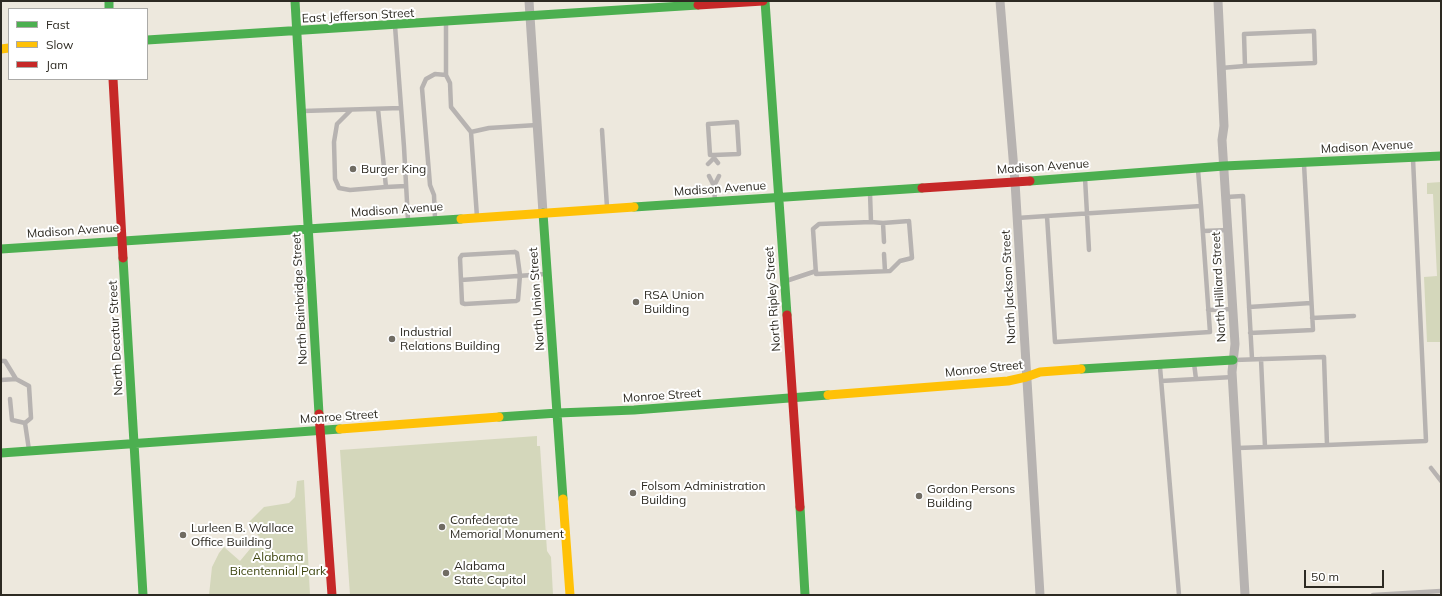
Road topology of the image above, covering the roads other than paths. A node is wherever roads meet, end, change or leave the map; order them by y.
1 (295, 1) edge
2 (529, 1) edge
3 (764, 1) edge
4 (1000, 1) edge
5 (1218, 1) edge
6 (530, 17) junction
7 (446, 22) junction
8 (395, 25) junction
9 (297, 31) junction
10 (148, 40) edge
11 (1245, 66) junction
12 (1221, 68) junction
13 (446, 75) junction
14 (113, 80) edge
15 (401, 108) junction
16 (378, 109) junction
17 (351, 110) junction
18 (302, 111) junction
19 (537, 125) junction
20 (602, 130) dead end
21 (471, 132) junction
22 (1441, 156) edge
23 (714, 157) junction
24 (1412, 157) junction
25 (1304, 162) junction
26 (718, 163) dead end
27 (708, 164) dead end
28 (1224, 166) junction
29 (1198, 168) junction
30 (709, 176) dead end
31 (719, 176) dead end
32 (1085, 176) junction
33 (1015, 182) junction
34 (406, 186) junction
35 (714, 186) junction
36 (386, 187) junction
37 (870, 192) junction
38 (778, 197) junction
39 (1226, 198) junction
40 (715, 201) junction
41 (1201, 206) junction
42 (607, 208) junction
43 (543, 213) junction
44 (1087, 213) junction
45 (1047, 216) junction
46 (478, 217) junction
47 (1017, 218) junction
48 (435, 220) junction
49 (408, 222) junction
50 (871, 222) junction
51 (883, 223) junction
52 (308, 228) junction
53 (1228, 230) junction
54 (1203, 231) junction
55 (123, 240) junction
56 (884, 242) dead end
57 (1, 249) edge
58 (1089, 250) dead end
59 (884, 254) dead end
60 (816, 271) junction
61 (885, 271) junction
62 (547, 274) junction
63 (520, 275) junction
64 (461, 280) junction
65 (784, 282) junction
66 (1311, 303) junction
67 (1249, 307) junction
68 (1233, 309) junction
69 (1208, 310) junction
70 (1354, 316) dead end
71 (1312, 318) junction
72 (1250, 333) junction
73 (1252, 359) junction
74 (1261, 359) junction
75 (1233, 360) junction
76 (1, 361) edge
77 (1194, 363) junction
78 (1160, 365) junction
79 (1026, 377) junction
80 (1233, 377) junction
81 (1196, 379) junction
82 (1, 380) edge
83 (16, 380) junction
84 (1161, 381) junction
85 (792, 398) junction
86 (10, 399) dead end
87 (558, 414) junction
88 (25, 424) junction
89 (320, 431) junction
90 (134, 444) junction
91 (1328, 445) junction
92 (1265, 447) junction
93 (1237, 448) junction
94 (29, 451) junction
95 (1, 453) edge
96 (1431, 468) dead end
97 (1441, 481) edge
98 (1441, 591) edge
99 (143, 595) edge
100 (332, 595) edge
101 (570, 595) edge
102 (805, 595) edge
103 (1040, 595) edge
104 (1179, 595) edge
105 (1246, 595) edge
106 (1373, 595) edge

1 - 9 main road, North Bainbridge Street
2 - 6 street, North Union Street
3 - 6 main road, East Jefferson Street
3 - 38 main road, North Ripley Street
4 - 33 street, North Jackson Street
5 - 12 street, North Hilliard Street
6 - 7 main road, East Jefferson Street
6 - 19 street, North Union Street
7 - 8 main road, East Jefferson Street
7 - 13 lane
8 - 9 main road, East Jefferson Street
8 - 15 lane
9 - 10 main road, East Jefferson Street
9 - 18 main road, North Bainbridge Street
11 - 11 lane
11 - 12 lane
12 - 28 street, North Hilliard Street
13 - 21 lane
13 - 48 lane
14 - 55 main road, North Decatur Street
15 - 16 lane
15 - 34 lane
16 - 17 lane
16 - 36 lane
17 - 18 lane
17 - 36 lane
18 - 52 main road, North Bainbridge Street
19 - 21 lane
19 - 43 street, North Union Street
20 - 42 lane
21 - 46 lane
22 - 24 main road, Madison Avenue
23 - 23 lane
23 - 26 lane
23 - 27 lane
24 - 25 main road, Madison Avenue
24 - 91 lane
25 - 28 main road, Madison Avenue
25 - 66 lane
28 - 29 main road, Madison Avenue
28 - 39 street, North Hilliard Street
29 - 32 main road, Madison Avenue
29 - 41 lane
30 - 35 lane
31 - 35 lane
32 - 33 main road, Madison Avenue
32 - 44 lane
33 - 37 main road, Madison Avenue
33 - 47 street, North Jackson Street
34 - 36 lane
34 - 49 lane
35 - 40 lane
37 - 38 main road, Madison Avenue
37 - 50 lane
38 - 40 main road, Madison Avenue
38 - 65 main road, North Ripley Street
39 - 53 street, North Hilliard Street
39 - 67 lane
40 - 42 main road, Madison Avenue
41 - 44 lane
41 - 54 lane
42 - 43 main road, Madison Avenue
43 - 46 main road, Madison Avenue
43 - 62 main road, North Union Street
44 - 45 lane
44 - 58 lane
45 - 47 lane
45 - 69 lane
46 - 48 main road, Madison Avenue
47 - 79 street, North Jackson Street
48 - 49 main road, Madison Avenue
49 - 52 main road, Madison Avenue
50 - 51 lane
50 - 60 lane
51 - 56 lane
51 - 61 lane
52 - 55 main road, Madison Avenue
52 - 89 main road, North Bainbridge Street
53 - 54 lane
53 - 68 street, North Hilliard Street
54 - 69 lane
55 - 57 main road, Madison Avenue
55 - 90 main road, North Decatur Street
59 - 61 lane
60 - 61 lane
60 - 65 lane
62 - 63 lane
62 - 87 main road, North Union Street
63 - 64 lane
63 - 64 lane
63 - 64 lane
65 - 85 main road, North Ripley Street
66 - 67 lane
66 - 71 lane
67 - 72 lane
68 - 69 lane
68 - 75 street, North Hilliard Street
70 - 71 lane
71 - 72 lane
72 - 73 lane
73 - 74 lane, Monroe Street
73 - 75 lane, Monroe Street
74 - 91 lane, Monroe Street
74 - 92 lane
75 - 77 main road, Monroe Street
75 - 80 street, North Hilliard Street
76 - 83 lane
77 - 78 main road, Monroe Street
77 - 81 lane
78 - 79 main road, Monroe Street
78 - 84 lane
79 - 85 main road, Monroe Street
79 - 103 street, North Jackson Street
80 - 81 lane
80 - 93 street, North Hilliard Street
81 - 84 lane
82 - 83 lane
83 - 88 lane
84 - 104 lane
85 - 87 main road, Monroe Street
85 - 102 main road, North Ripley Street
86 - 88 lane
87 - 89 main road, Monroe Street
87 - 101 main road, North Union Street
88 - 94 lane
89 - 90 main road, Monroe Street
89 - 100 main road, North Bainbridge Street
90 - 94 main road, Monroe Street
90 - 99 main road, North Decatur Street
91 - 92 lane
92 - 93 lane
93 - 105 street, North Hilliard Street
94 - 95 main road, Monroe Street
96 - 97 lane
98 - 106 lane

